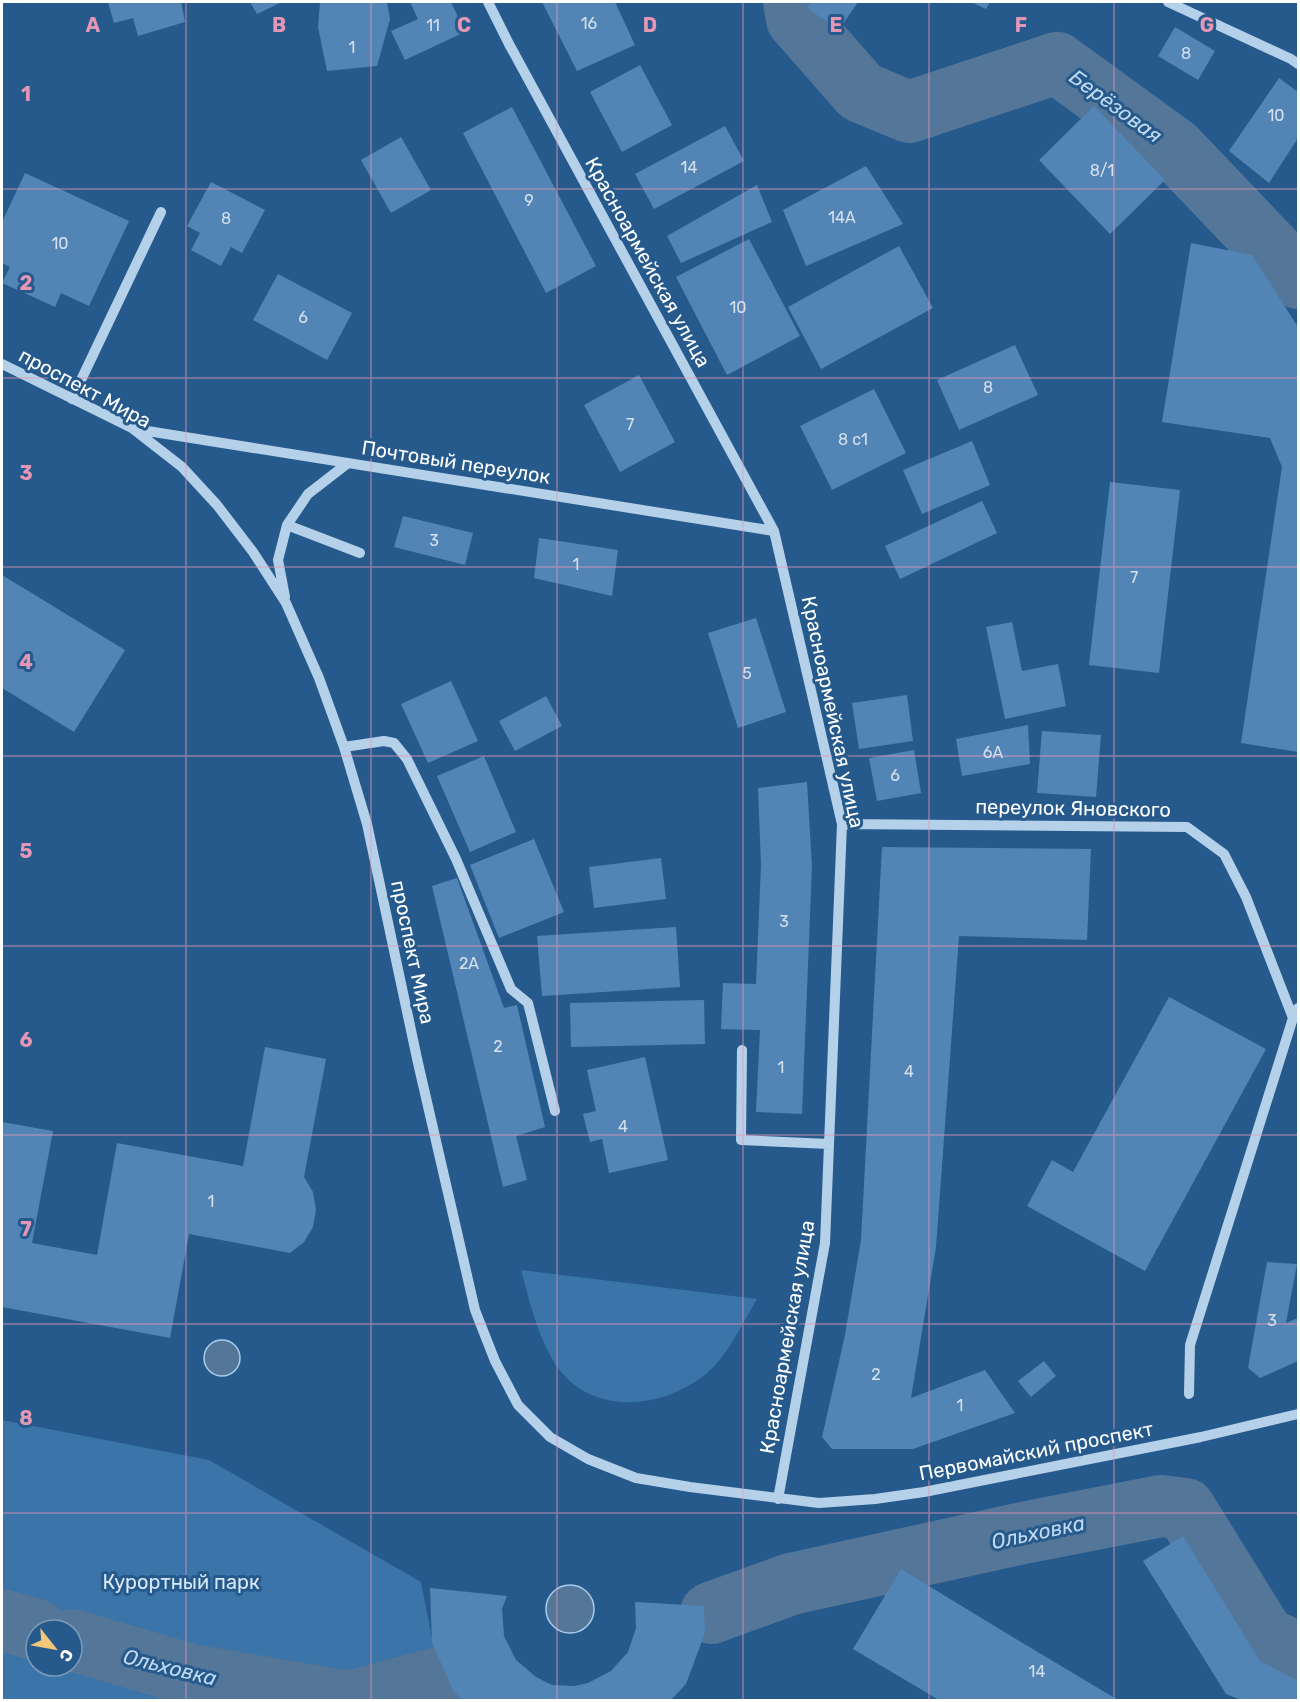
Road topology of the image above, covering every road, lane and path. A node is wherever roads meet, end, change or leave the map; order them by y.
1 (488, 2) edge
2 (1168, 2) edge
3 (1299, 64) edge
4 (161, 212) dead end
5 (2, 364) edge
6 (72, 399) junction
7 (132, 428) junction
8 (348, 463) junction
9 (287, 525) junction
10 (774, 531) junction
11 (360, 553) dead end
12 (286, 603) junction
13 (344, 747) junction
14 (842, 824) junction
15 (1299, 1008) edge
16 (1293, 1018) junction
17 (742, 1050) dead end
18 (555, 1111) dead end
19 (829, 1144) junction
20 (1189, 1394) dead end
21 (1299, 1414) edge
22 (778, 1499) junction

1 - 10 street, Красноармейская улица
2 - 3 street
4 - 6 street
5 - 6 street, проспект Мира
6 - 7 street, проспект Мира
7 - 8 street, Почтовый переулок
7 - 12 street, проспект Мира
8 - 9 street
8 - 10 street, Почтовый переулок
9 - 11 street
9 - 12 street
10 - 14 street, Красноармейская улица
12 - 13 street, проспект Мира
13 - 18 street
13 - 22 street, проспект Мира
14 - 16 street, переулок Яновского
14 - 19 street, Красноармейская улица
15 - 16 street
16 - 20 street
17 - 19 street
19 - 22 street, Красноармейская улица
21 - 22 street, Первомайский проспект

